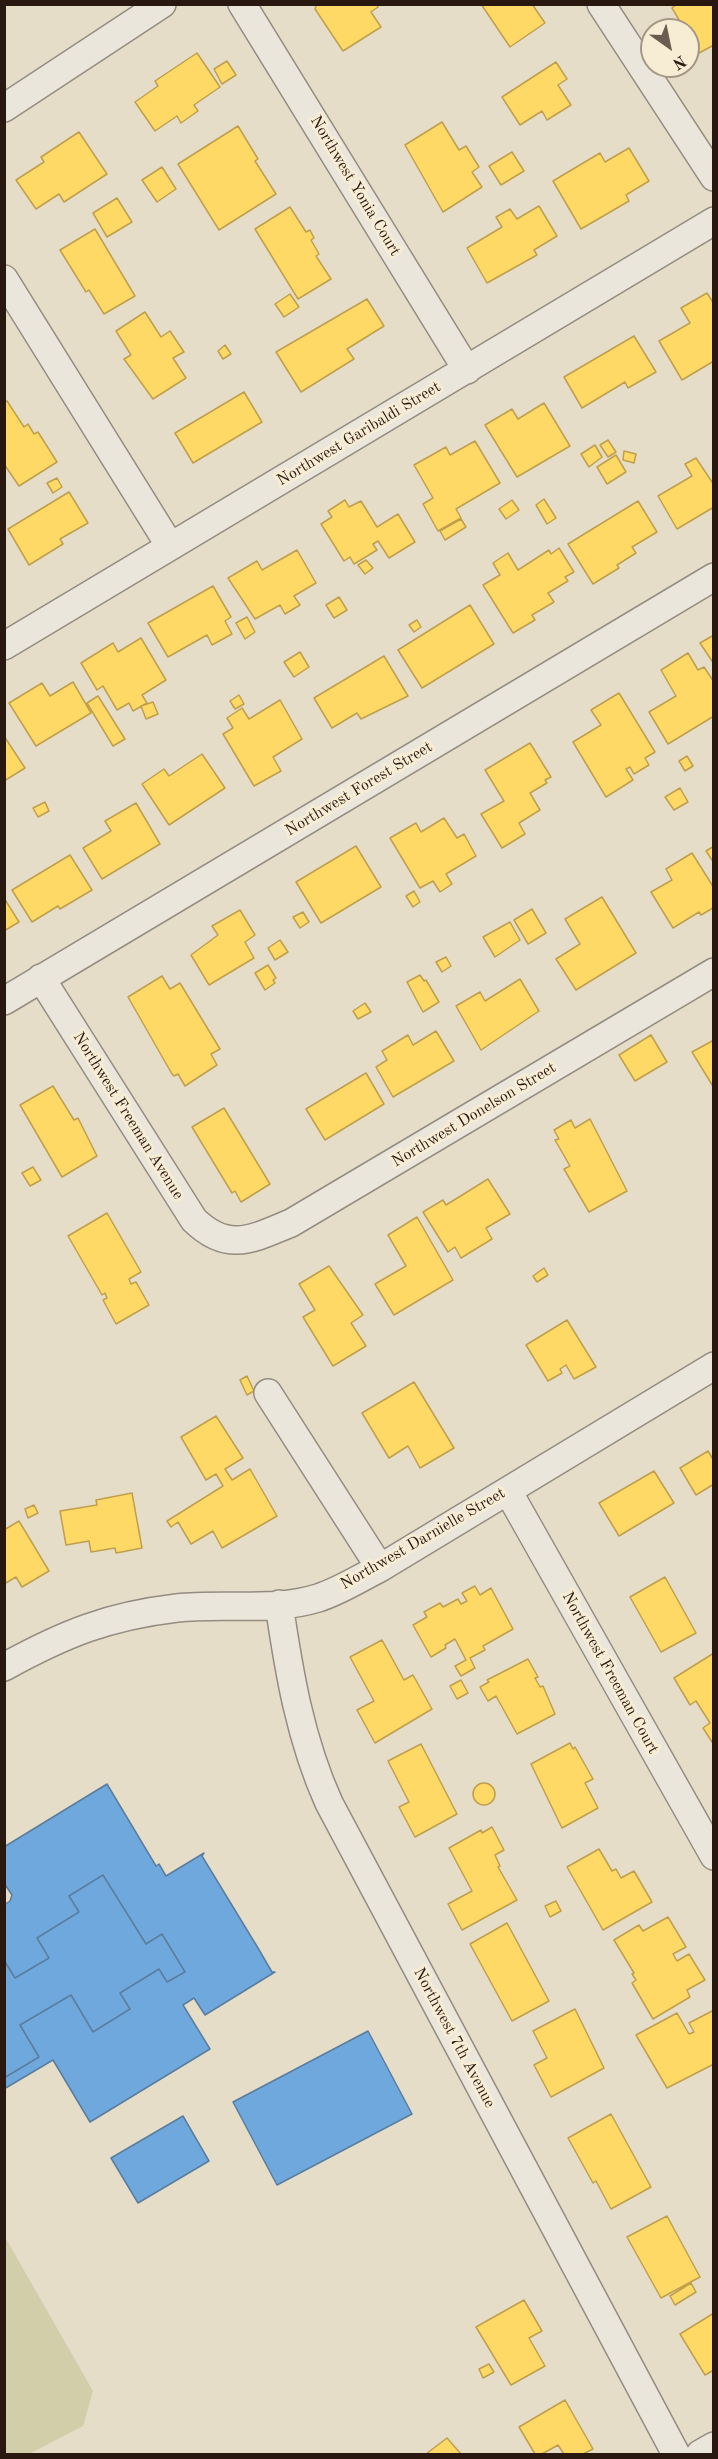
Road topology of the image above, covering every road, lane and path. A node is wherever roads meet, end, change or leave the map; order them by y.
1 (162, 4) edge
2 (242, 4) edge
3 (601, 4) edge
4 (4, 108) edge
5 (714, 177) edge
6 (714, 221) edge
7 (4, 279) edge
8 (467, 370) junction
9 (170, 546) junction
10 (714, 577) edge
11 (4, 646) edge
12 (714, 972) edge
13 (41, 978) junction
14 (4, 1000) edge
15 (228, 1241) joint
16 (714, 1366) edge
17 (268, 1393) dead end
18 (508, 1491) junction
19 (380, 1568) junction
20 (279, 1604) junction
21 (4, 1667) edge
22 (714, 1856) edge
23 (714, 2446) edge
24 (676, 2454) edge
25 (700, 2454) edge

1 - 4 street
2 - 8 street, Northwest Yonia Court
3 - 5 street
6 - 8 street, Northwest Garibaldi Street
7 - 9 street
8 - 9 street, Northwest Garibaldi Street
9 - 11 street, Northwest Garibaldi Street
10 - 13 street, Northwest Forest Street
12 - 15 street, Northwest Donelson Street
13 - 14 street, Northwest Forest Street
13 - 15 street, Northwest Freeman Avenue
16 - 18 street, Northwest Darnielle Street
17 - 19 street
18 - 19 street, Northwest Darnielle Street
18 - 22 street, Northwest Freeman Court
19 - 20 street, Northwest Darnielle Street
20 - 21 street, Northwest Darnielle Street
20 - 24 street, Northwest 7th Avenue
23 - 25 street

